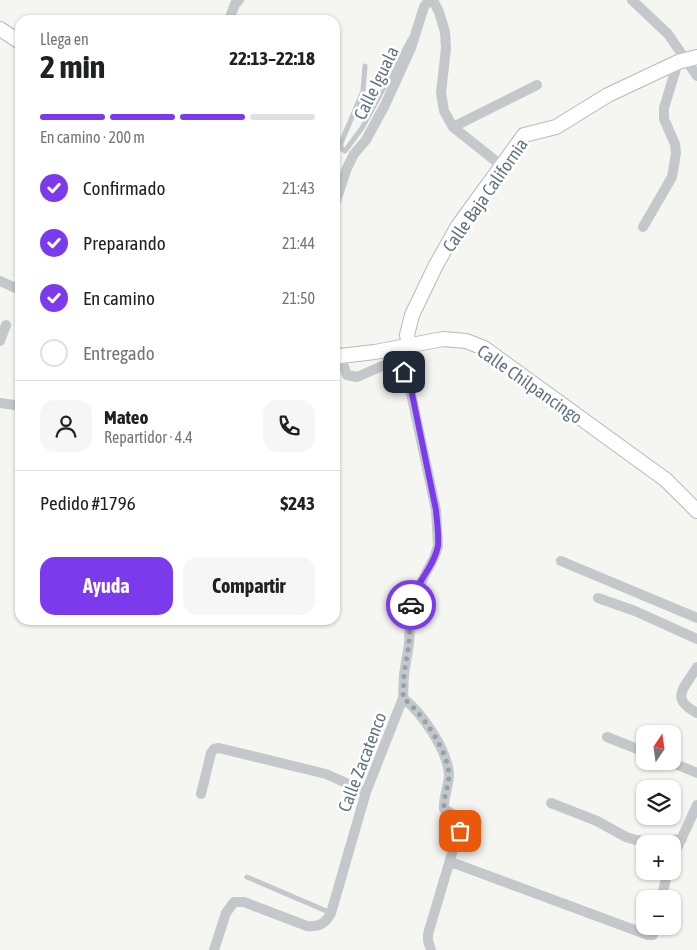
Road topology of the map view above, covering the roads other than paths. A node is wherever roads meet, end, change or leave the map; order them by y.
1 (429, 0) edge
2 (433, 0) edge
3 (234, 1) edge
4 (635, 1) edge
5 (230, 15) edge
6 (0, 29) edge
7 (415, 31) junction
8 (15, 39) edge
9 (687, 60) edge
10 (366, 66) dead end
11 (697, 76) edge
12 (537, 85) dead end
13 (453, 127) junction
14 (502, 166) junction
15 (340, 189) edge
16 (643, 227) dead end
17 (0, 280) edge
18 (15, 288) edge
19 (6, 325) dead end
20 (0, 341) edge
21 (409, 345) junction
22 (340, 355) edge
23 (340, 361) edge
24 (0, 403) edge
25 (15, 405) edge
26 (697, 511) edge
27 (562, 561) dead end
28 (598, 598) dead end
29 (697, 618) edge
30 (697, 639) edge
31 (697, 667) edge
32 (403, 698) junction
33 (697, 713) edge
34 (607, 738) dead end
35 (636, 749) edge
36 (681, 766) edge
37 (697, 773) edge
38 (366, 792) junction
39 (202, 794) dead end
40 (551, 803) dead end
41 (697, 805) edge
42 (682, 839) joint
43 (451, 862) junction
44 (247, 877) dead end
45 (331, 913) junction
46 (636, 931) edge
47 (214, 950) edge
48 (431, 950) edge

1 - 7 street, Calle Iguala
2 - 13 street
3 - 5 street
4 - 9 street
6 - 8 street
7 - 10 lane
7 - 15 street, Calle Iguala
9 - 11 street
9 - 14 street, Calle Baja California
9 - 16 street
12 - 13 street
13 - 14 street
14 - 21 street, Calle Baja California
17 - 18 street
19 - 20 street
21 - 22 street, Calle Chilpancingo
21 - 26 street, Calle Chilpancingo
23 - 32 street, Calle Zacatenco
24 - 25 street
27 - 29 street
28 - 30 street
31 - 33 street
32 - 38 street, Calle Zacatenco
32 - 43 street
34 - 35 street
36 - 37 street
38 - 39 street
38 - 45 street, Calle Zacatenco
40 - 42 street
41 - 42 street
43 - 46 street
43 - 48 street
44 - 45 lane
45 - 47 street

